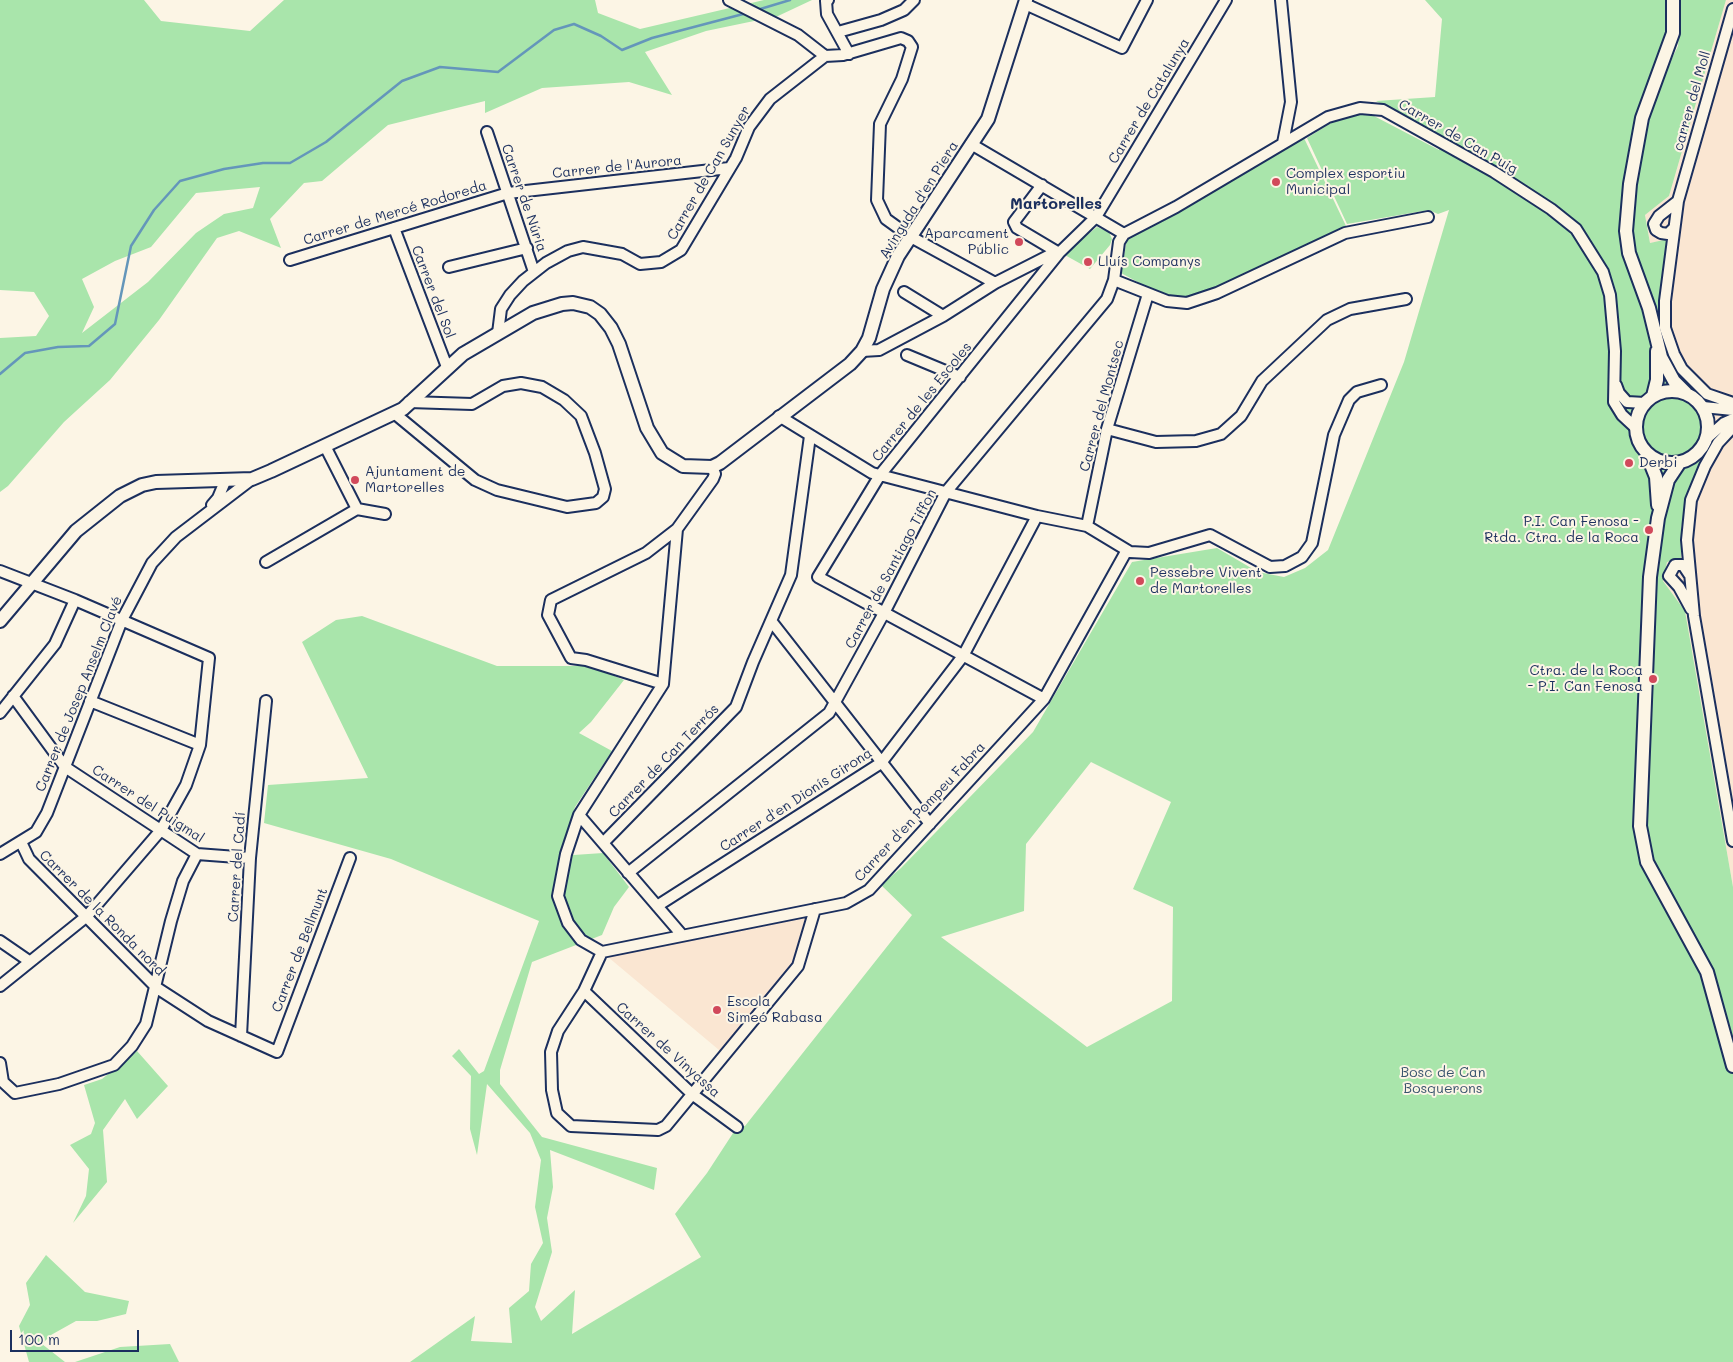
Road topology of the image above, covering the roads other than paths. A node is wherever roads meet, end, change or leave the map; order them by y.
1 (729, 0) edge
2 (828, 0) edge
3 (914, 0) edge
4 (1147, 0) edge
5 (1226, 0) edge
6 (1281, 0) edge
7 (1672, 0) edge
8 (1026, 2) edge
9 (1733, 9) edge
10 (838, 32) junction
11 (849, 54) junction
12 (825, 56) junction
13 (487, 132) dead end
14 (1283, 143) junction
15 (971, 144) junction
16 (729, 168) junction
17 (1042, 185) junction
18 (508, 193) junction
19 (1678, 201) junction
20 (1096, 216) junction
21 (1428, 217) dead end
22 (394, 228) junction
23 (1674, 228) junction
24 (1124, 234) junction
25 (911, 237) junction
26 (527, 248) junction
27 (1059, 253) junction
28 (290, 260) dead end
29 (450, 267) dead end
30 (534, 272) junction
31 (1114, 280) junction
32 (995, 283) junction
33 (904, 292) dead end
34 (1148, 294) junction
35 (1406, 299) dead end
36 (943, 316) junction
37 (498, 333) junction
38 (1657, 340) junction
39 (862, 351) junction
40 (907, 355) dead end
41 (447, 366) junction
42 (960, 377) junction
43 (1615, 382) junction
44 (1381, 385) dead end
45 (1686, 393) junction
46 (1649, 399) junction
47 (409, 402) junction
48 (1733, 403) edge
49 (1703, 407) junction
50 (1733, 410) edge
51 (394, 413) junction
52 (779, 416) junction
53 (1733, 419) edge
54 (1733, 427) edge
55 (1636, 428) junction
56 (1107, 429) junction
57 (810, 436) junction
58 (1706, 439) junction
59 (325, 446) junction
60 (1646, 452) junction
61 (1680, 462) junction
62 (712, 467) junction
63 (880, 475) junction
64 (206, 479) junction
65 (228, 479) junction
66 (252, 479) junction
67 (946, 492) junction
68 (228, 497) junction
69 (214, 503) junction
70 (358, 509) junction
71 (205, 514) junction
72 (385, 514) dead end
73 (1037, 516) junction
74 (1658, 518) junction
75 (1087, 526) junction
76 (677, 529) junction
77 (1127, 550) junction
78 (266, 562) dead end
79 (0, 571) edge
80 (1689, 574) junction
81 (32, 583) junction
82 (75, 600) junction
83 (884, 613) junction
84 (1694, 616) junction
85 (122, 620) junction
86 (0, 621) edge
87 (772, 622) junction
88 (963, 656) junction
89 (663, 684) junction
90 (13, 696) junction
91 (1044, 699) junction
92 (90, 701) junction
93 (266, 701) dead end
94 (835, 702) junction
95 (0, 713) edge
96 (200, 745) junction
97 (881, 763) junction
98 (65, 767) junction
99 (1730, 808) edge
100 (579, 815) junction
101 (930, 824) junction
102 (161, 830) junction
103 (1733, 841) edge
104 (21, 842) junction
105 (603, 843) junction
106 (0, 854) edge
107 (197, 854) junction
108 (250, 858) junction
109 (350, 858) dead end
110 (628, 873) junction
111 (657, 906) junction
112 (815, 909) junction
113 (87, 916) junction
114 (682, 935) junction
115 (0, 941) edge
116 (602, 952) junction
117 (29, 961) junction
118 (0, 986) edge
119 (157, 988) junction
120 (584, 991) junction
121 (241, 1036) junction
122 (277, 1052) joint
123 (0, 1063) edge
124 (1733, 1066) edge
125 (692, 1094) junction
126 (737, 1127) dead end

1 - 12 street
2 - 10 street
3 - 10 street
4 - 8 street
5 - 20 street, Carrer de Catalunya
6 - 14 street
7 - 38 street
8 - 15 street, Avinguda d'en Piera
9 - 19 street, carrer del Moll
10 - 11 street
11 - 12 street
11 - 25 street
12 - 16 street, Carrer de Can Sunyer
13 - 18 street, Carrer de Núria
14 - 24 street, Carrer de Can Puig
14 - 43 street, Carrer de Can Puig
15 - 17 street
15 - 25 street, Avinguda d'en Piera
16 - 18 street, Carrer de l'Aurora
16 - 30 street, Carrer de Can Sunyer
17 - 20 street
17 - 27 street
18 - 22 street, Carrer de Mercé Rodoreda
18 - 26 street, Carrer de Núria
19 - 23 street, carrer del Moll
19 - 23 street
20 - 24 street
20 - 27 street
21 - 34 street
22 - 28 street, Carrer de Mercé Rodoreda
22 - 41 street, Carrer del Sol
23 - 48 street, carrer del Moll
24 - 31 street, Carrer de Santiago Tiffon
25 - 32 street
25 - 39 street, Avinguda d'en Piera
26 - 29 street
26 - 30 street, Carrer de Núria
27 - 32 street
27 - 42 street, Carrer de les Escoles
30 - 37 street, Carrer de Can Sunyer
31 - 34 street
31 - 67 street, Carrer de Santiago Tiffon
32 - 36 street
33 - 36 street
34 - 56 street, Carrer del Montsec
35 - 56 street
36 - 39 street
37 - 41 street, Carrer de Josep Anselm Clavé
37 - 62 street, Carrer de Josep Anselm Clavé
38 - 45 street
38 - 46 street
39 - 52 street, Avinguda d'en Piera
40 - 42 street
41 - 47 street, Carrer de Josep Anselm Clavé
42 - 63 street, Carrer de les Escoles
43 - 46 street
43 - 55 street, Carrer de Can Puig
44 - 77 street
45 - 46 street
45 - 49 street
46 - 55 street
47 - 51 street, Carrer de Josep Anselm Clavé
47 - 51 street
49 - 50 street
49 - 58 street
51 - 59 street, Carrer de Josep Anselm Clavé
52 - 57 street
52 - 62 street, Avinguda d'en Piera
53 - 58 street
54 - 80 street
55 - 60 street
56 - 75 street, Carrer del Montsec
57 - 63 street
57 - 87 street, Carrer de Can Terrós
58 - 61 street
59 - 66 street, Carrer de Josep Anselm Clavé
59 - 70 street
60 - 61 street
60 - 74 street
61 - 74 street
62 - 76 street
63 - 67 street
63 - 83 street, Carrer de les Escoles
64 - 65 street
64 - 69 street
64 - 81 street
65 - 66 street
65 - 68 street
65 - 69 street, Carrer de Josep Anselm Clavé
66 - 68 street, Carrer de Josep Anselm Clavé
67 - 73 street
67 - 83 street, Carrer de Santiago Tiffon
68 - 71 street, Carrer de Josep Anselm Clavé
69 - 71 street, Carrer de Josep Anselm Clavé
70 - 72 street
70 - 78 street
71 - 85 street, Carrer de Josep Anselm Clavé
73 - 75 street
73 - 88 street, Carrer d'en Dionís Girona
74 - 124 street
75 - 77 street
76 - 89 street
76 - 89 street
77 - 91 street, Carrer d'en Pompeu Fabra
79 - 81 street
80 - 84 street
80 - 84 street
81 - 82 street
81 - 86 street
82 - 85 street
82 - 90 street
83 - 88 street
83 - 94 street, Carrer de Santiago Tiffon
84 - 99 street
85 - 92 street, Carrer de Josep Anselm Clavé
85 - 96 street
87 - 94 street
87 - 105 street, Carrer de Can Terrós
88 - 91 street
88 - 97 street, Carrer d'en Dionís Girona
89 - 100 street
90 - 95 street
90 - 98 street
91 - 101 street, Carrer d'en Pompeu Fabra
92 - 96 street
92 - 98 street, Carrer de Josep Anselm Clavé
93 - 108 street, Carrer del Cadí
94 - 97 street
94 - 110 street, Carrer de Santiago Tiffon
96 - 102 street
97 - 101 street
97 - 111 street, Carrer d'en Dionís Girona
98 - 102 street, Carrer del Puigmal
98 - 104 street, Carrer de Josep Anselm Clavé
99 - 103 street
100 - 105 street
100 - 116 street
101 - 112 street, Carrer d'en Pompeu Fabra
102 - 107 street, Carrer del Puigmal
102 - 113 street
104 - 106 street, Carrer de Josep Anselm Clavé
104 - 113 street, Carrer de la Ronda nord
105 - 110 street
107 - 108 street, Carrer del Puigmal
107 - 119 street
108 - 121 street, Carrer del Cadí
109 - 122 street, Carrer de Bellmunt
110 - 111 street
111 - 114 street
112 - 114 street, Carrer d'en Pompeu Fabra
112 - 125 street
113 - 117 street
113 - 119 street, Carrer de la Ronda nord
114 - 116 street, Carrer d'en Pompeu Fabra
115 - 117 street
116 - 120 street
117 - 118 street
119 - 121 street, Carrer de la Ronda nord
119 - 123 street
120 - 125 street, Carrer de Vinyassa
120 - 125 street
121 - 122 street, Carrer de la Ronda nord
125 - 126 street, Carrer de Vinyassa

